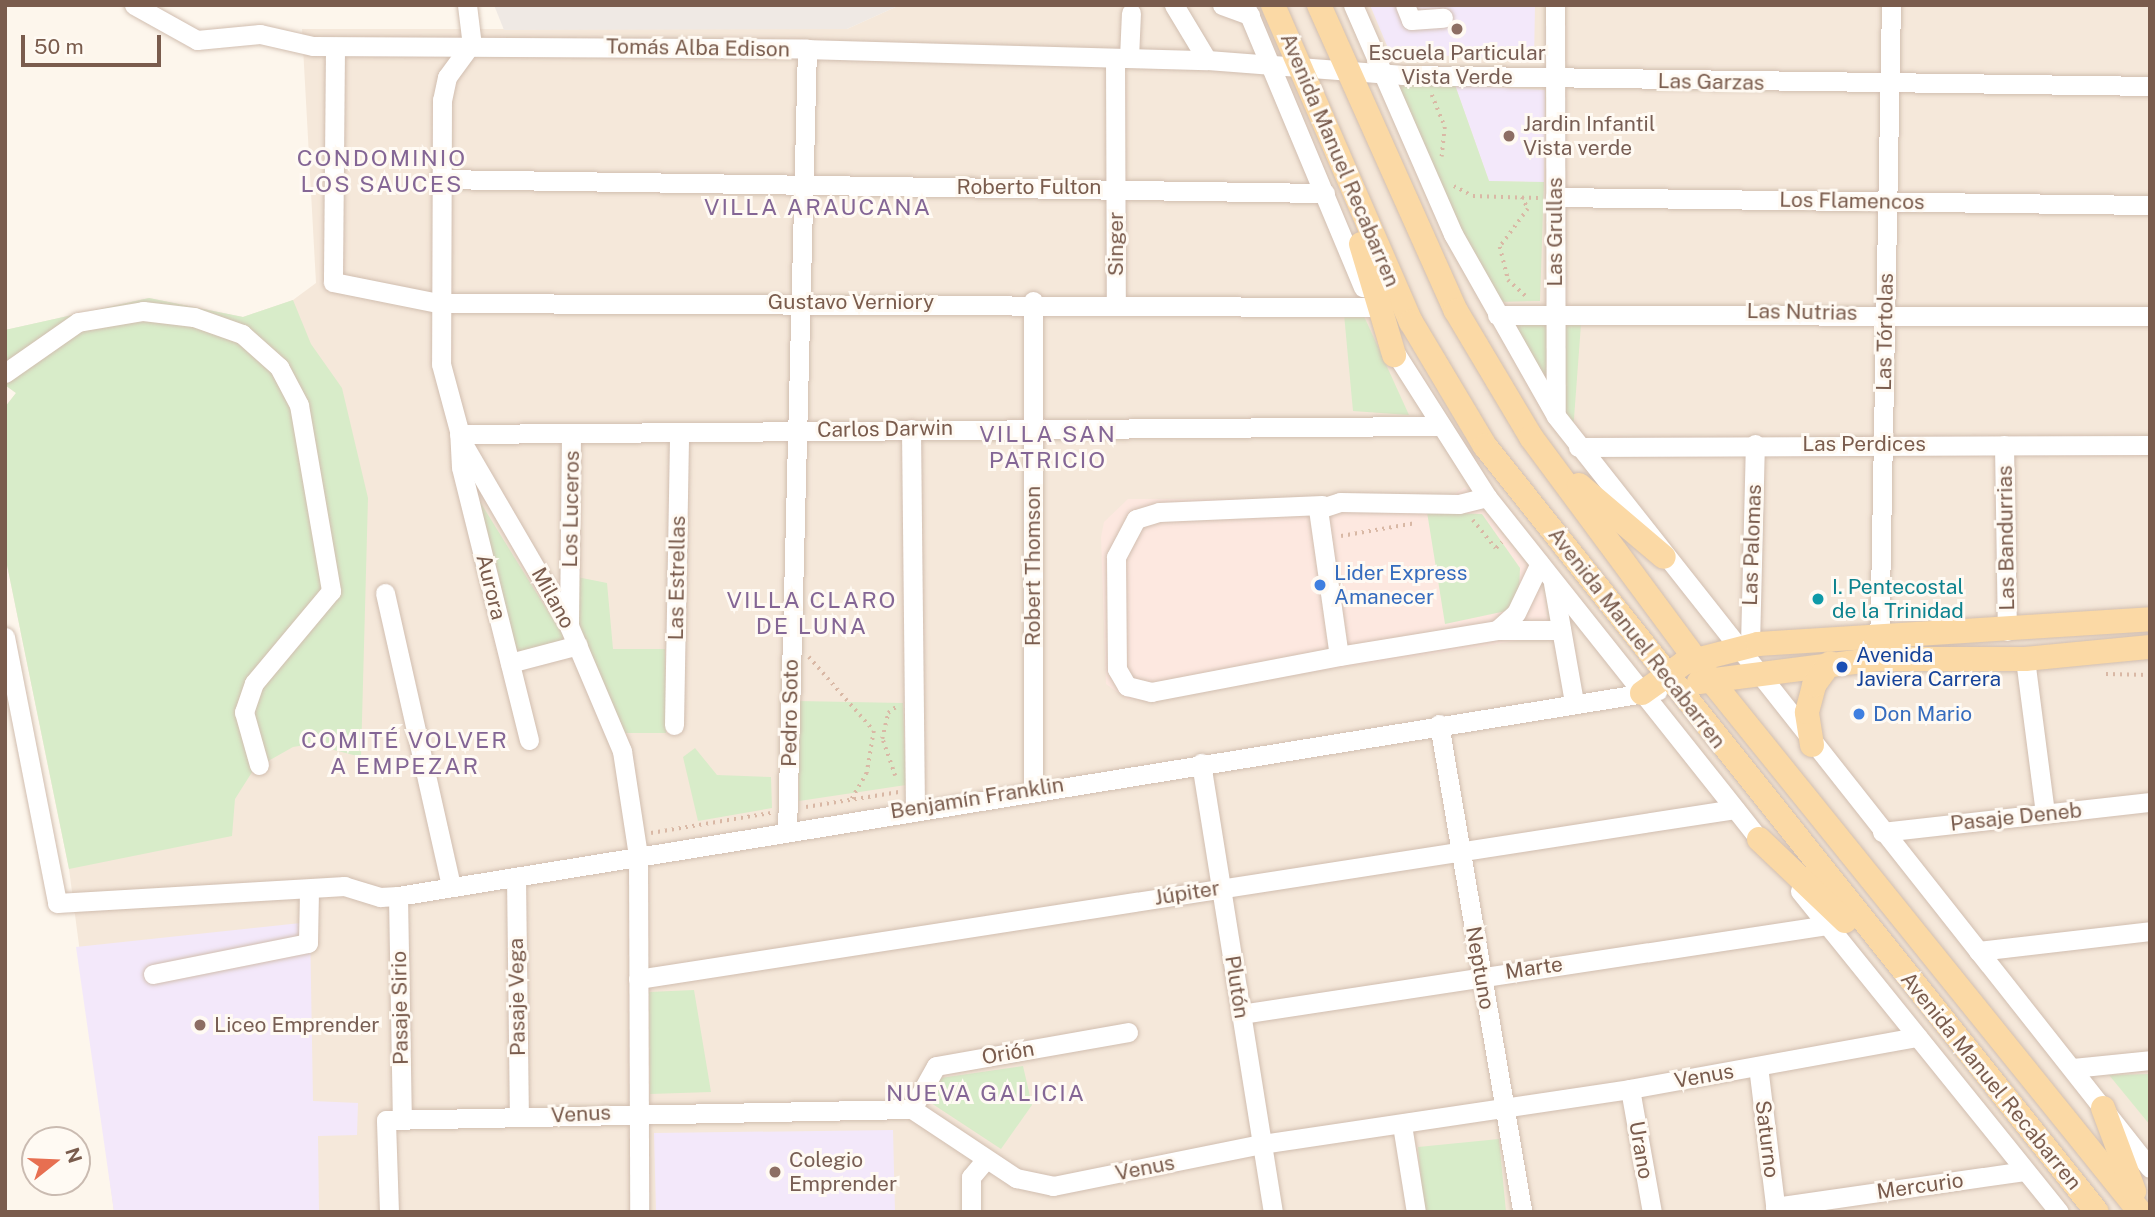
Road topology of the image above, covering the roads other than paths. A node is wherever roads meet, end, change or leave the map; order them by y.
1 (134, 5) edge
2 (467, 5) edge
3 (1174, 5) edge
4 (1222, 5) edge
5 (1273, 5) edge
6 (1319, 5) edge
7 (1353, 5) edge
8 (1405, 5) edge
9 (1555, 5) edge
10 (1891, 5) edge
11 (1247, 10) edge
12 (1131, 13) dead end
13 (1443, 18) dead end
14 (472, 43) junction
15 (335, 47) junction
16 (807, 49) junction
17 (1122, 58) junction
18 (1207, 60) junction
19 (1273, 64) junction
20 (1301, 68) junction
21 (1349, 72) junction
22 (1382, 74) junction
23 (1555, 79) junction
24 (1890, 85) junction
25 (2150, 86) edge
26 (1339, 158) junction
27 (439, 179) junction
28 (803, 186) junction
29 (1115, 188) junction
30 (1325, 192) junction
31 (1555, 197) junction
32 (1888, 201) junction
33 (2150, 205) edge
34 (800, 302) junction
35 (1033, 302) junction
36 (438, 303) junction
37 (1116, 304) junction
38 (1371, 307) junction
39 (1550, 310) junction
40 (1885, 313) junction
41 (1497, 315) junction
42 (2150, 316) edge
43 (1394, 355) junction
44 (5, 373) edge
45 (1556, 416) junction
46 (1437, 426) junction
47 (1033, 427) junction
48 (911, 429) junction
49 (797, 431) junction
50 (679, 432) junction
51 (571, 433) junction
52 (459, 434) junction
53 (1531, 437) junction
54 (1755, 444) junction
55 (1883, 444) junction
56 (2004, 445) junction
57 (2150, 445) edge
58 (1578, 447) junction
59 (1487, 497) junction
60 (1322, 505) junction
61 (1664, 557) junction
62 (1540, 564) junction
63 (1553, 581) junction
64 (385, 593) dead end
65 (2150, 619) edge
66 (569, 626) junction
67 (1497, 630) junction
68 (1561, 630) junction
69 (2007, 631) junction
70 (1879, 634) junction
71 (5, 637) edge
72 (578, 645) junction
73 (1743, 647) junction
74 (2150, 647) edge
75 (1339, 656) junction
76 (1695, 659) junction
77 (1878, 659) junction
78 (2025, 659) junction
79 (510, 663) junction
80 (1830, 663) junction
81 (1754, 672) junction
82 (1710, 679) junction
83 (1673, 680) junction
84 (1643, 693) junction
85 (1574, 702) junction
86 (1439, 724) junction
87 (674, 725) dead end
88 (529, 740) dead end
89 (1812, 745) junction
90 (1201, 763) junction
91 (259, 765) dead end
92 (1033, 789) junction
93 (2150, 802) edge
94 (915, 807) junction
95 (1735, 809) junction
96 (2045, 814) junction
97 (787, 832) junction
98 (1882, 832) junction
99 (1759, 839) junction
100 (1460, 851) junction
101 (638, 856) junction
102 (516, 877) junction
103 (451, 887) junction
104 (1221, 888) junction
105 (309, 889) junction
106 (389, 896) junction
107 (1828, 925) junction
108 (2150, 931) edge
109 (1978, 951) junction
110 (153, 974) dead end
111 (1482, 976) junction
112 (638, 979) junction
113 (1913, 987) junction
114 (1241, 1014) junction
115 (1128, 1032) dead end
116 (1917, 1037) junction
117 (2150, 1060) edge
118 (1758, 1066) junction
119 (2073, 1068) junction
120 (1630, 1089) junction
121 (2103, 1108) junction
122 (912, 1109) junction
123 (1504, 1109) junction
124 (638, 1111) junction
125 (519, 1116) junction
126 (394, 1120) junction
127 (1402, 1125) junction
128 (1262, 1144) junction
129 (986, 1159) junction
130 (2150, 1168) edge
131 (2024, 1171) junction
132 (1776, 1209) edge
133 (388, 1212) edge
134 (639, 1212) edge
135 (971, 1212) edge
136 (1273, 1212) edge
137 (1416, 1212) edge
138 (1522, 1212) edge
139 (1652, 1212) edge
140 (2059, 1212) edge
141 (2095, 1212) edge
142 (2141, 1212) edge

1 - 15 street, Tomás Alba Edison
2 - 14 street
3 - 18 street
4 - 11 street
5 - 20 main road, Avenida Manuel Recabarren
6 - 21 main road, Avenida Manuel Recabarren
7 - 22 street
8 - 13 street
9 - 23 street, Las Grullas
10 - 24 street, Las Tórtolas
11 - 19 street, Avenida Manuel Recabarren
12 - 17 street, Singer
14 - 15 street, Tomás Alba Edison
14 - 16 street, Tomás Alba Edison
14 - 27 street, Milano
15 - 36 street, Gustavo Verniory
16 - 17 street, Tomás Alba Edison
16 - 28 street, Pedro Soto
17 - 18 street, Tomás Alba Edison
17 - 29 street, Singer
18 - 19 street, Tomás Alba Edison
19 - 20 street, Las Garzas
19 - 30 street, Avenida Manuel Recabarren
20 - 21 street, Las Garzas
20 - 26 main road, Avenida Manuel Recabarren
21 - 22 street, Las Garzas
21 - 53 main road, Avenida Manuel Recabarren
22 - 23 street, Las Garzas
22 - 41 street
23 - 24 street, Las Garzas
23 - 31 street, Las Grullas
24 - 25 street, Las Garzas
24 - 32 street, Las Tórtolas
26 - 43 main road
26 - 83 main road, Avenida Manuel Recabarren
27 - 28 street, Roberto Fulton
27 - 36 street, Milano
28 - 29 street, Roberto Fulton
28 - 34 street, Pedro Soto
29 - 30 street, Roberto Fulton
29 - 37 street, Singer
30 - 38 street, Avenida Manuel Recabarren
31 - 32 street, Los Flamencos
31 - 39 street, Las Grullas
32 - 33 street, Los Flamencos
32 - 40 street, Las Tórtolas
34 - 35 street, Gustavo Verniory
34 - 36 street, Gustavo Verniory
34 - 49 street, Pedro Soto
35 - 37 street, Gustavo Verniory
35 - 47 street, Robert Thomson
36 - 52 street, Milano
37 - 38 street, Gustavo Verniory
38 - 43 street, Avenida Manuel Recabarren
39 - 40 street, Las Nutrias
39 - 41 street, Las Nutrias
39 - 45 street, Las Grullas
40 - 42 street, Las Nutrias
40 - 55 street, Las Tórtolas
41 - 45 street
43 - 46 street, Avenida Manuel Recabarren
44 - 91 street
45 - 58 street
46 - 47 street, Carlos Darwin
46 - 59 street, Avenida Manuel Recabarren
47 - 48 street, Carlos Darwin
47 - 92 street, Robert Thomson
48 - 49 street, Carlos Darwin
48 - 94 street
49 - 50 street, Carlos Darwin
49 - 97 street, Pedro Soto
50 - 51 street, Carlos Darwin
50 - 87 street, Las Estrellas
51 - 52 street, Carlos Darwin
51 - 66 street, Los Luceros
52 - 66 street, Milano
52 - 79 street, Aurora
53 - 61 main road
53 - 76 main road, Avenida Manuel Recabarren
54 - 55 street, Las Perdices
54 - 58 street, Las Perdices
54 - 73 street, Las Palomas
55 - 56 street, Las Perdices
55 - 70 street, Las Tórtolas
56 - 57 street, Las Perdices
56 - 69 street, Las Bandurrias
58 - 61 street
59 - 60 street
59 - 62 street, Avenida Manuel Recabarren
60 - 75 street
60 - 75 street
61 - 73 street
62 - 63 street, Avenida Manuel Recabarren
62 - 67 street
63 - 68 street
63 - 84 street, Avenida Manuel Recabarren
64 - 103 street
65 - 69 main road
66 - 72 street, Milano
67 - 68 street
67 - 75 street
68 - 85 street
69 - 70 main road
70 - 73 main road
70 - 77 street, Las Tórtolas
71 - 105 street
72 - 79 street
72 - 101 street, Milano
73 - 76 main road
73 - 81 street
74 - 78 main road
76 - 82 main road, Avenida Manuel Recabarren
76 - 83 main road
77 - 78 main road
77 - 80 main road
78 - 96 street
79 - 88 street, Aurora
80 - 81 main road
80 - 89 main road
81 - 82 main road
81 - 89 street
82 - 83 main road
82 - 142 main road, Avenida Manuel Recabarren
83 - 84 main road
83 - 113 main road, Avenida Manuel Recabarren
84 - 85 street, Benjamín Franklin
84 - 95 street, Avenida Manuel Recabarren
85 - 86 street, Benjamín Franklin
86 - 90 street, Benjamín Franklin
86 - 100 street, Neptuno
89 - 98 street
90 - 92 street, Benjamín Franklin
90 - 104 street, Plutón
92 - 94 street, Benjamín Franklin
93 - 96 street, Pasaje Deneb
94 - 97 street, Benjamín Franklin
95 - 99 street, Avenida Manuel Recabarren
95 - 100 street, Júpiter
96 - 98 street, Pasaje Deneb
97 - 101 street, Benjamín Franklin
98 - 109 street
99 - 107 street, Avenida Manuel Recabarren
99 - 113 main road
100 - 104 street, Júpiter
100 - 111 street, Neptuno
101 - 102 street, Benjamín Franklin
101 - 112 street, Milano
102 - 103 street, Benjamín Franklin
102 - 125 street, Pasaje Vega
103 - 106 street, Benjamín Franklin
104 - 112 street, Júpiter
104 - 114 street, Plutón
105 - 106 street
105 - 110 street
106 - 126 street, Pasaje Sirio
107 - 111 street, Marte
107 - 116 street, Avenida Manuel Recabarren
108 - 109 street
109 - 119 street
111 - 114 street, Marte
111 - 123 street, Neptuno
112 - 124 street, Milano
113 - 141 main road, Avenida Manuel Recabarren
114 - 128 street, Plutón
115 - 122 street, Orión
116 - 118 street, Venus
116 - 131 street, Avenida Manuel Recabarren
117 - 119 street
118 - 120 street, Venus
118 - 132 street, Saturno
119 - 121 street
120 - 123 street, Venus
120 - 139 street, Urano
121 - 130 street
121 - 142 main road
122 - 124 street, Venus
122 - 129 street, Venus
123 - 127 street, Venus
123 - 138 street, Neptuno
124 - 125 street, Venus
124 - 134 street, Milano
125 - 126 street, Venus
126 - 133 street, Pasaje Sirio
127 - 128 street, Venus
127 - 137 street
128 - 129 street, Venus
128 - 136 street, Plutón
129 - 135 street
131 - 132 street, Mercurio
131 - 140 street, Avenida Manuel Recabarren

